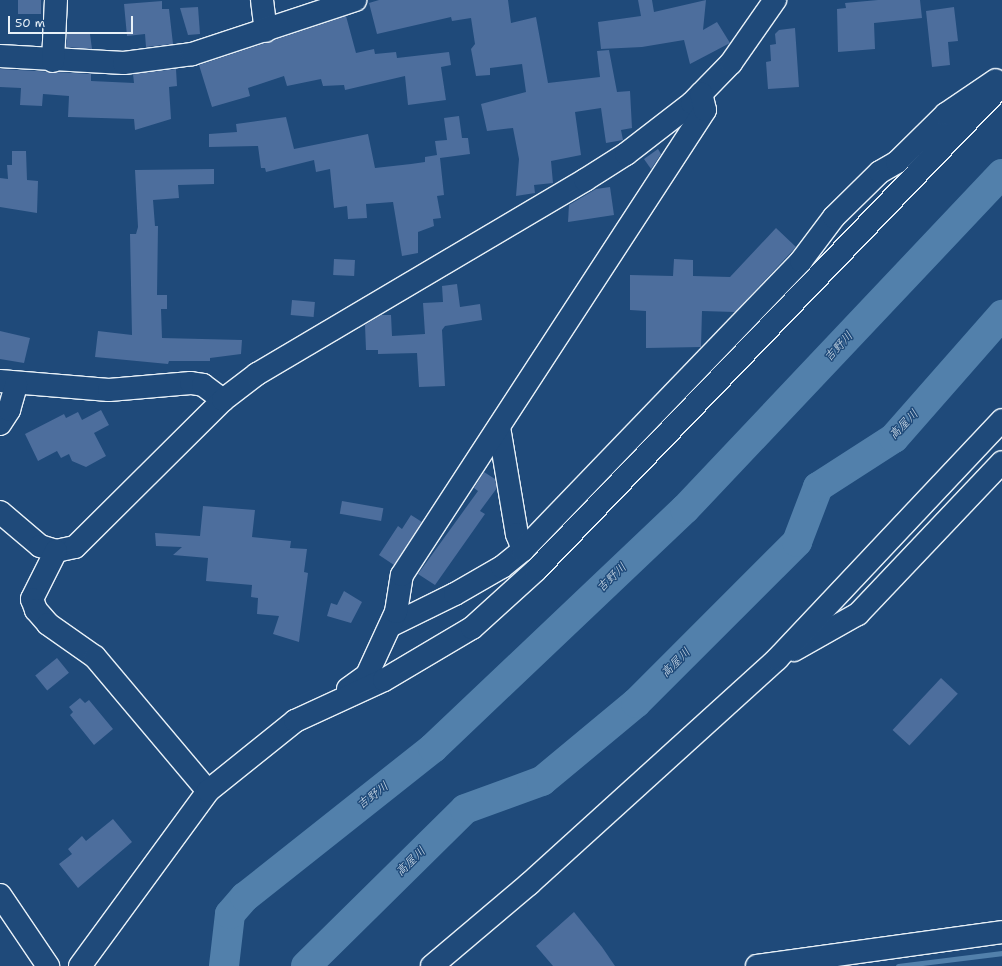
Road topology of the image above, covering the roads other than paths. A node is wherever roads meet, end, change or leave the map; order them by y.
1 (56, 0) edge
2 (262, 0) edge
3 (355, 0) edge
4 (775, 0) edge
5 (266, 31) junction
6 (0, 56) edge
7 (53, 61) junction
8 (1002, 77) edge
9 (1002, 85) edge
10 (701, 93) junction
11 (8, 383) edge
12 (223, 400) junction
13 (1002, 420) edge
14 (0, 424) edge
15 (498, 427) junction
16 (1002, 462) edge
17 (0, 512) edge
18 (523, 550) junction
19 (56, 551) junction
20 (390, 626) junction
21 (777, 659) junction
22 (334, 700) junction
23 (208, 791) junction
24 (0, 895) edge
25 (1002, 932) edge
26 (48, 966) edge
27 (80, 966) edge
28 (432, 966) edge
29 (757, 966) edge

1 - 7 street
2 - 5 street
3 - 5 street
4 - 10 street
5 - 7 street
6 - 7 street
8 - 18 street
9 - 22 street
10 - 12 street
10 - 15 street
11 - 12 street
11 - 14 street
12 - 19 street
13 - 21 street
15 - 18 street
15 - 20 street
16 - 21 street
17 - 19 street
18 - 20 street
19 - 23 street
20 - 22 street
21 - 28 street
22 - 23 street
23 - 27 street
24 - 26 street
25 - 29 street

